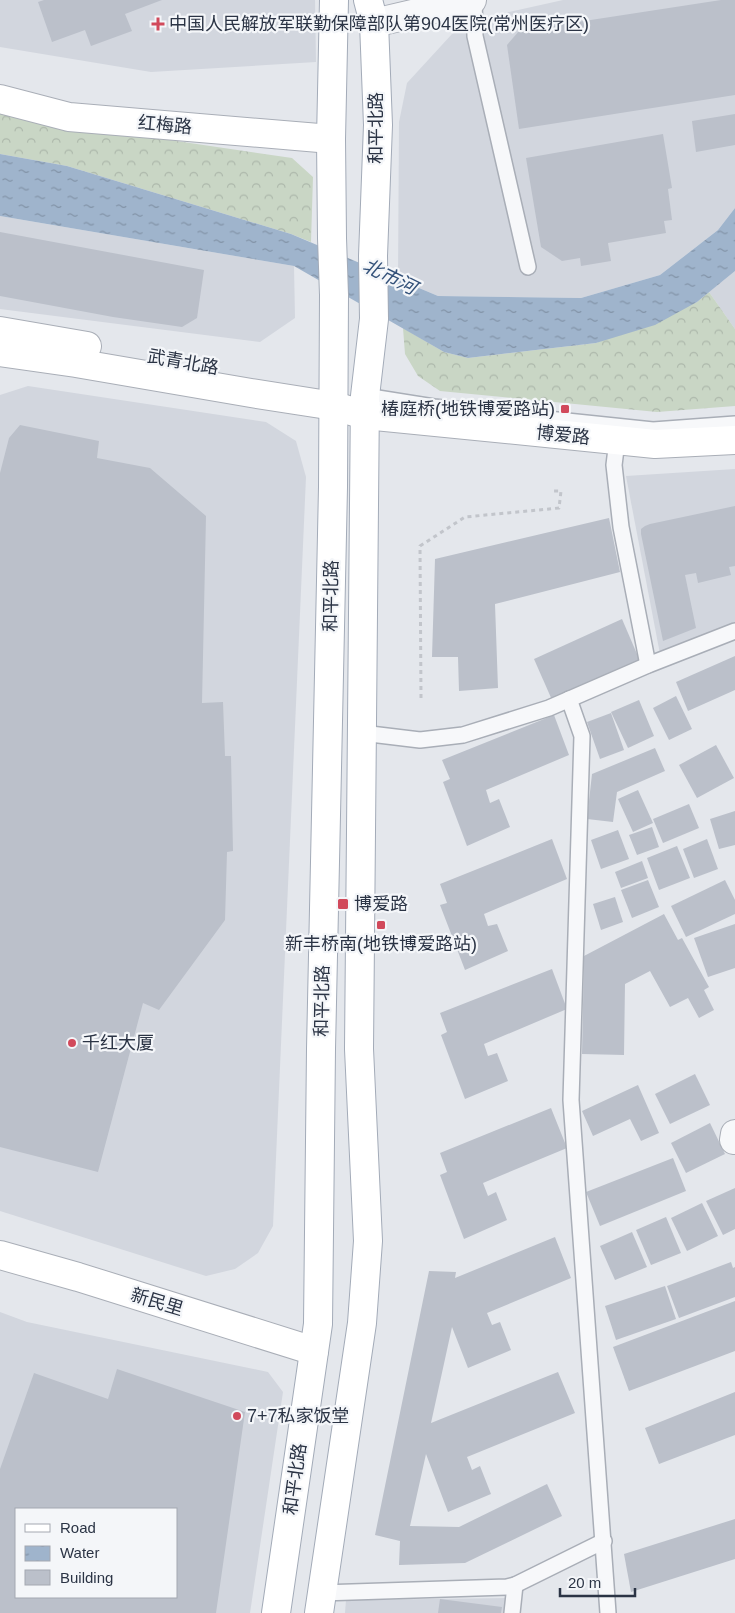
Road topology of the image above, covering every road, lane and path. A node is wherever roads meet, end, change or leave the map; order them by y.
1 (334, 0) edge
2 (473, 0) edge
3 (371, 11) edge
4 (0, 99) edge
5 (331, 139) junction
6 (528, 267) dead end
7 (0, 331) edge
8 (0, 352) edge
9 (334, 398) junction
10 (365, 406) junction
11 (735, 424) edge
12 (735, 440) edge
13 (617, 441) junction
14 (553, 492) dead end
15 (735, 631) edge
16 (648, 666) junction
17 (421, 698) dead end
18 (569, 699) junction
19 (362, 733) junction
20 (0, 1255) edge
21 (314, 1351) junction
22 (604, 1541) junction
23 (515, 1585) junction
24 (320, 1603) edge
25 (276, 1613) edge
26 (512, 1613) edge
27 (608, 1613) edge

1 - 5 main road
2 - 3 street
2 - 6 lane
3 - 10 main road, 和平北路
4 - 5 main road, 红梅路
5 - 9 main road, 和平北路
7 - 9 main road, 武青北路
8 - 9 main road, 武青北路
9 - 10 main road, 博爱路
9 - 21 main road, 和平北路
10 - 11 lane
10 - 13 main road, 博爱路
10 - 19 main road, 和平北路
12 - 13 main road, 博爱路
13 - 16 lane
14 - 17 path
15 - 16 lane
16 - 18 lane
18 - 19 lane
18 - 22 lane
19 - 24 main road, 和平北路
20 - 21 main road, 新民里
21 - 25 main road, 和平北路
22 - 23 lane
22 - 27 lane
23 - 24 lane
23 - 26 lane

